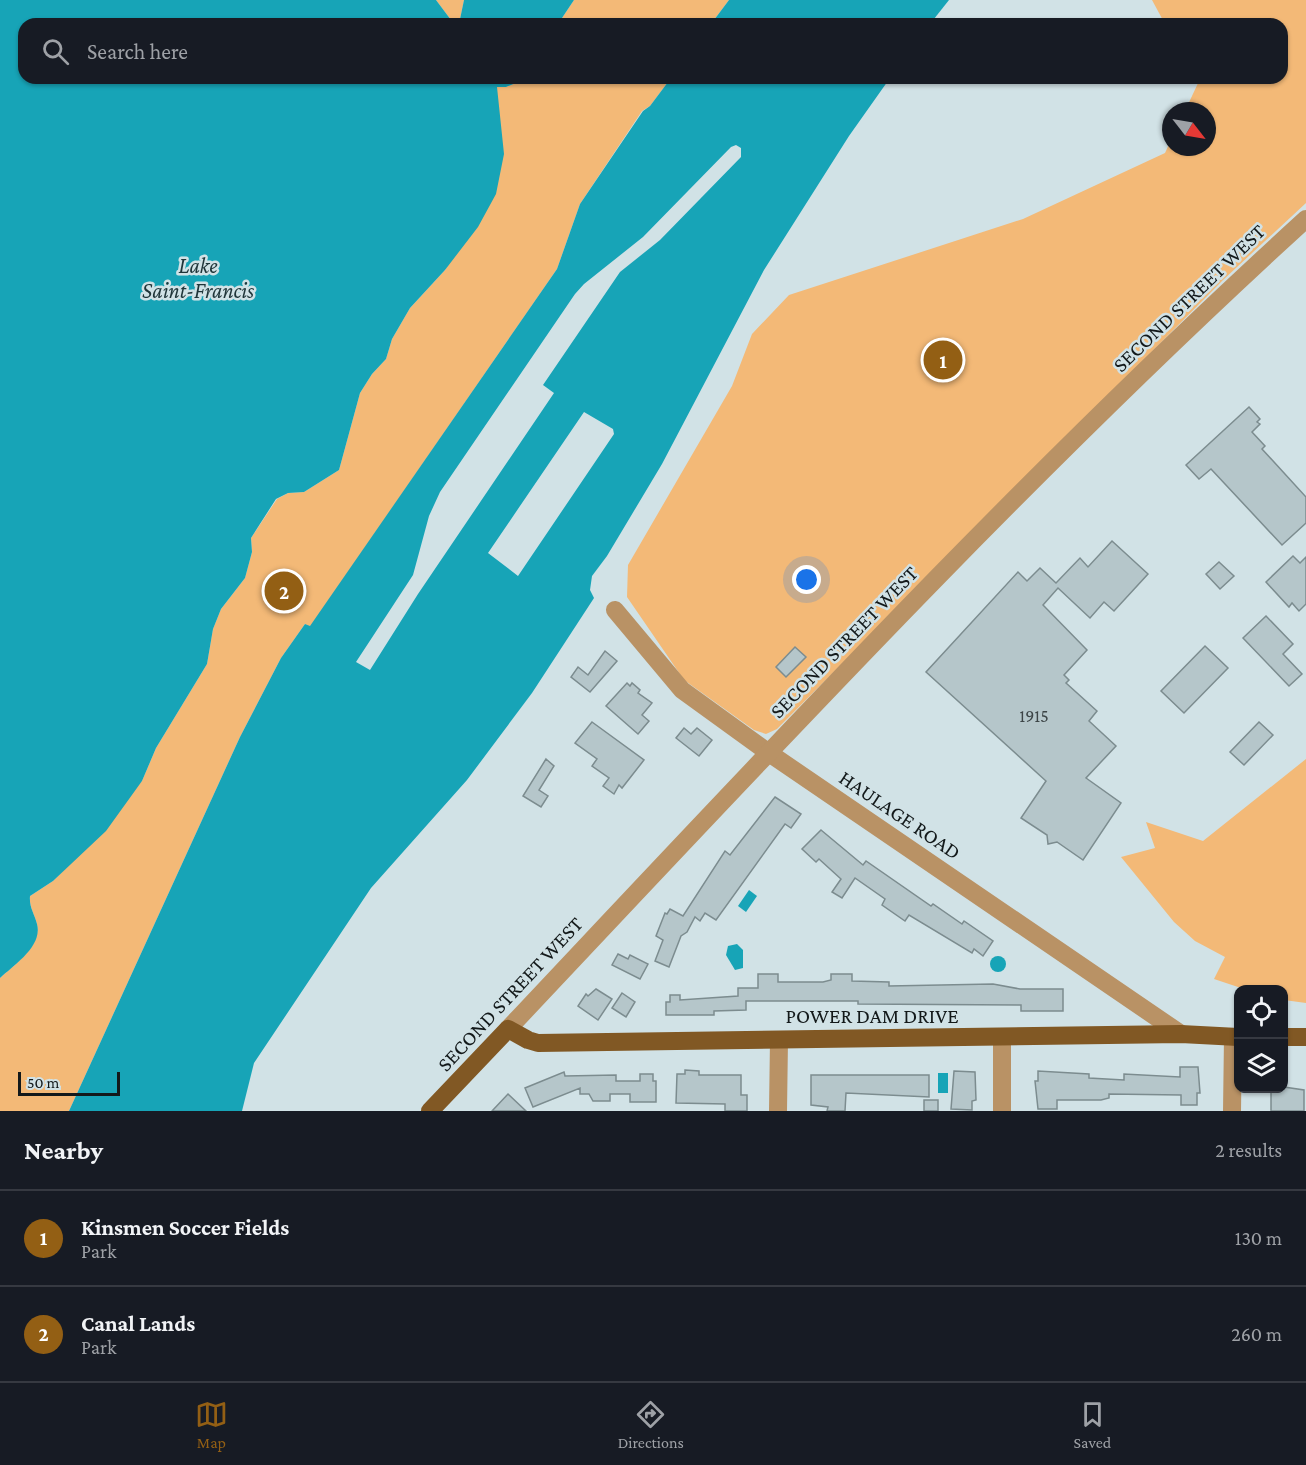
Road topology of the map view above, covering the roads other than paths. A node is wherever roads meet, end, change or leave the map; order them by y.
1 (1306, 219) edge
2 (615, 610) dead end
3 (769, 753) junction
4 (508, 1029) junction
5 (1181, 1034) junction
6 (1234, 1037) edge
7 (1288, 1037) edge
8 (1306, 1037) edge
9 (1002, 1038) junction
10 (1236, 1039) edge
11 (779, 1040) junction
12 (430, 1111) edge
13 (778, 1111) edge
14 (1002, 1111) edge
15 (1232, 1111) edge

1 - 3 street, SECOND STREET WEST
2 - 3 street, HAULAGE ROAD
3 - 4 street, SECOND STREET WEST
3 - 5 street, HAULAGE ROAD
4 - 11 main road, POWER DAM DRIVE
4 - 12 main road, SECOND STREET WEST
5 - 6 main road, POWER DAM DRIVE
5 - 9 main road, POWER DAM DRIVE
7 - 8 main road
9 - 11 main road, POWER DAM DRIVE
9 - 14 street
10 - 15 street
11 - 13 street

